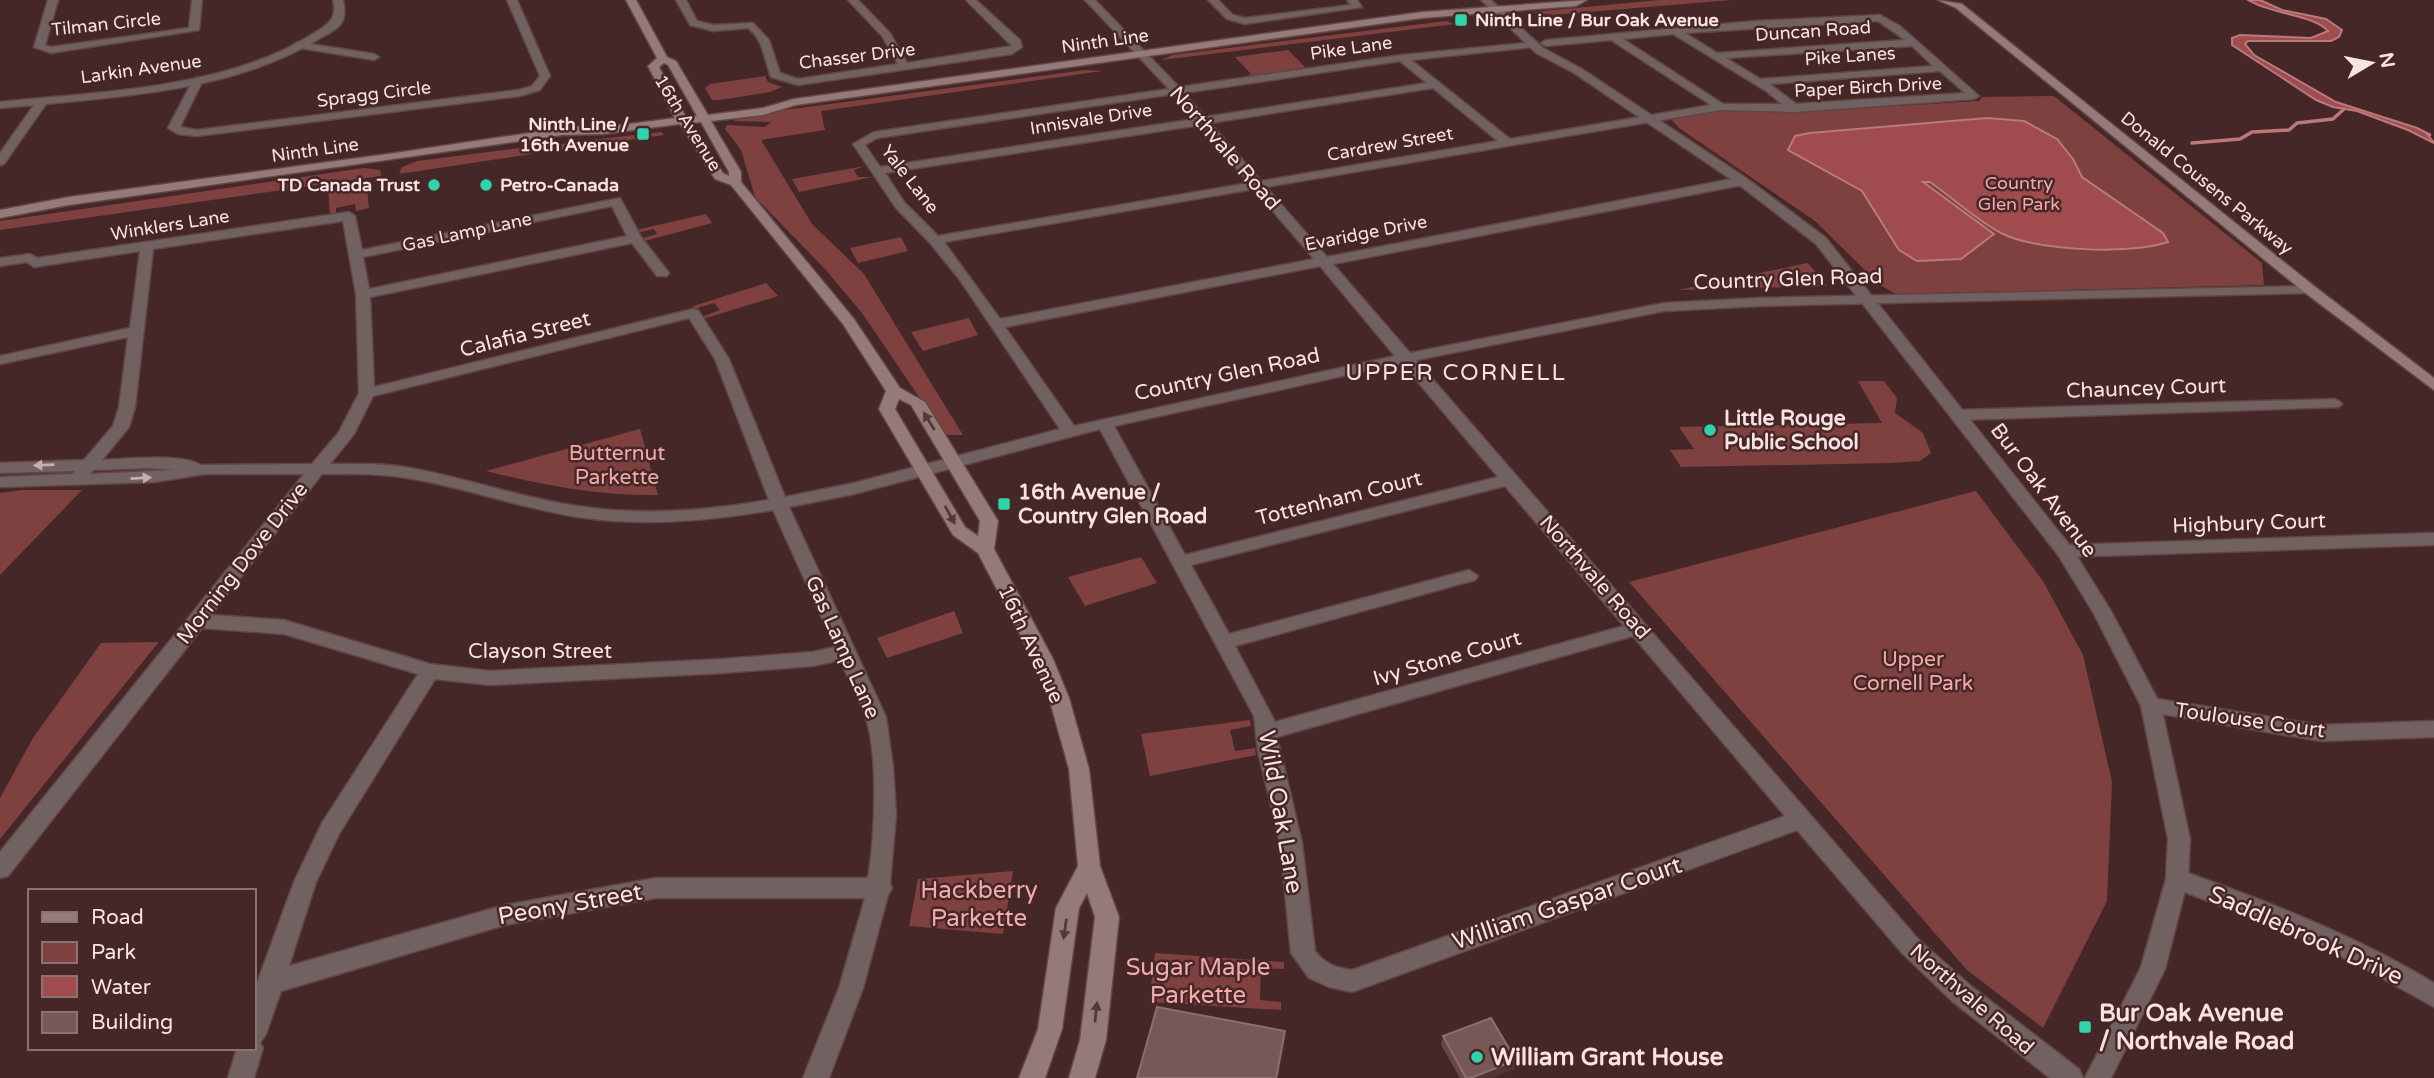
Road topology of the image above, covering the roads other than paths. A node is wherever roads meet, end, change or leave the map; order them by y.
1 (53, 0) edge
2 (197, 0) edge
3 (338, 0) edge
4 (343, 0) edge
5 (512, 0) edge
6 (631, 0) edge
7 (681, 0) edge
8 (853, 0) edge
9 (971, 0) edge
10 (1090, 0) edge
11 (1213, 0) edge
12 (1352, 0) edge
13 (1537, 0) edge
14 (1582, 0) edge
15 (1943, 0) edge
16 (1958, 3) edge
17 (1507, 4) edge
18 (1491, 5) edge
19 (1674, 31) junction
20 (1612, 36) junction
21 (1546, 43) junction
22 (1913, 43) junction
23 (1533, 44) junction
24 (298, 46) junction
25 (1142, 53) junction
26 (1716, 56) junction
27 (374, 57) dead end
28 (1402, 58) junction
29 (663, 59) junction
30 (905, 68) junction
31 (1943, 68) junction
32 (1578, 71) junction
33 (198, 80) junction
34 (1758, 82) junction
35 (1435, 85) junction
36 (1176, 90) junction
37 (43, 100) junction
38 (0, 105) edge
39 (1721, 107) junction
40 (1795, 109) junction
41 (701, 114) junction
42 (680, 116) junction
43 (1650, 118) junction
44 (1201, 119) junction
45 (1507, 142) junction
46 (0, 160) edge
47 (877, 171) junction
48 (1742, 181) junction
49 (735, 182) junction
50 (1257, 185) junction
51 (69, 201) junction
52 (0, 207) edge
53 (0, 214) edge
54 (635, 238) junction
55 (934, 240) junction
56 (147, 246) junction
57 (356, 255) junction
58 (1324, 261) junction
59 (0, 262) edge
60 (662, 273) dead end
61 (2309, 289) junction
62 (363, 295) junction
63 (1868, 299) junction
64 (693, 313) joint
65 (998, 324) junction
66 (138, 331) junction
67 (1408, 359) junction
68 (0, 360) edge
69 (2434, 385) edge
70 (894, 391) junction
71 (368, 393) junction
72 (2334, 404) dead end
73 (1959, 415) junction
74 (1105, 424) junction
75 (1070, 432) junction
76 (954, 463) junction
77 (88, 464) junction
78 (0, 468) edge
79 (205, 469) junction
80 (316, 469) junction
81 (924, 471) junction
82 (1511, 479) junction
83 (76, 480) junction
84 (0, 482) edge
85 (780, 506) junction
86 (2434, 539) edge
87 (985, 550) junction
88 (2065, 551) junction
89 (1179, 562) junction
90 (1469, 576) dead end
91 (197, 621) junction
92 (1639, 628) junction
93 (1224, 642) junction
94 (847, 651) junction
95 (430, 671) junction
96 (2151, 706) junction
97 (2434, 729) edge
98 (1266, 732) junction
99 (1802, 819) junction
100 (1088, 866) junction
101 (0, 869) edge
102 (2176, 878) junction
103 (881, 888) junction
104 (1331, 979) joint
105 (269, 983) junction
106 (2434, 996) edge
107 (256, 1027) edge
108 (249, 1050) edge
109 (241, 1078) edge
110 (816, 1078) edge
111 (1032, 1078) edge
112 (1082, 1078) edge
113 (2070, 1078) edge
114 (2098, 1078) edge

1 - 2 street, Tilman Circle
3 - 4 street
3 - 24 street, Larkin Avenue
5 - 33 street, Spragg Circle
6 - 29 main road, 16th Avenue
7 - 30 street, Chasser Drive
8 - 30 street
9 - 30 street, Chasser Drive
10 - 25 street, Northvale Road
11 - 12 street
13 - 17 main road, Ninth Line
14 - 17 main road, Ninth Line
15 - 16 main road, Donald Cousens Parkway
16 - 61 main road, Donald Cousens Parkway
17 - 18 main road, Ninth Line
17 - 21 street, Bur Oak Avenue
18 - 23 street, Bur Oak Avenue
18 - 25 main road, Ninth Line
19 - 20 street
19 - 22 street
19 - 26 street
20 - 21 street
20 - 39 street
21 - 32 street, Bur Oak Avenue
22 - 26 street, Duncan Road
22 - 31 street
23 - 28 street, Pike Lane
23 - 32 street, Bur Oak Avenue
24 - 27 street
24 - 33 street, Larkin Avenue
25 - 36 street, Northvale Road
25 - 41 main road, Ninth Line
26 - 34 street
28 - 35 street
28 - 36 street, Pike Lane
29 - 41 main road, 16th Avenue
29 - 42 main road, 16th Avenue
31 - 34 street, Pike Lanes
31 - 40 street, Paper Birch Drive
32 - 43 street, Bur Oak Avenue
33 - 37 street, Larkin Avenue
34 - 40 street
35 - 44 street, Innisvale Drive
35 - 45 street
36 - 44 street, Northvale Road
36 - 47 street, Yale Lane
37 - 38 street, Larkin Avenue
37 - 46 street
39 - 40 street, Paper Birch Drive
39 - 43 street, Cardrew Street
41 - 42 main road, Ninth Line
41 - 49 main road, 16th Avenue
42 - 49 main road, 16th Avenue
42 - 51 main road, Ninth Line
43 - 45 street, Cardrew Street
43 - 48 street, Bur Oak Avenue
44 - 47 street, Innisvale Drive
44 - 50 street, Northvale Road
45 - 50 street, Cardrew Street
47 - 55 street, Yale Lane
48 - 58 street, Evaridge Drive
48 - 63 street, Bur Oak Avenue
49 - 70 main road, 16th Avenue
50 - 55 street, Cardrew Street
50 - 58 street, Northvale Road
51 - 52 main road, Ninth Line
51 - 53 main road, Ninth Line
54 - 57 street, Gas Lamp Lane
54 - 60 street, Gas Lamp Lane
54 - 62 street
55 - 65 street, Yale Lane
56 - 57 street, Winklers Lane
56 - 59 street, Winklers Lane
56 - 66 street
57 - 62 street
58 - 65 street, Evaridge Drive
58 - 67 street, Northvale Road
61 - 63 street, Country Glen Road
61 - 69 main road, Donald Cousens Parkway
62 - 71 street
63 - 67 street, Country Glen Road
63 - 73 street, Bur Oak Avenue
64 - 71 street, Calafia Street
64 - 85 street, Gas Lamp Lane
65 - 75 street, Yale Lane
66 - 68 street
66 - 77 street
67 - 74 street, Country Glen Road
67 - 82 street, Northvale Road
76 -> 70 main road, 16th Avenue
70 - 81 main road, 16th Avenue
71 - 80 street, Morning Dove Drive
72 - 73 street, Chauncey Court
73 - 88 street, Bur Oak Avenue
74 - 75 street, Country Glen Road
74 - 89 street, Wild Oak Lane
75 - 76 street, Country Glen Road
76 - 81 street, Country Glen Road
76 - 87 main road, 16th Avenue
77 -> 78 street, Country Glen Road
77 - 79 street, Country Glen Road
77 - 83 street
79 - 80 street, Country Glen Road
83 -> 79 street, Country Glen Road
80 - 85 street, Country Glen Road
80 - 91 street, Morning Dove Drive
81 - 85 street, Country Glen Road
81 -> 87 main road, 16th Avenue
82 - 89 street, Tottenham Court
82 - 92 street, Northvale Road
83 - 84 street, Country Glen Road
85 - 94 street, Gas Lamp Lane
86 - 88 street, Highbury Court
87 - 100 main road, 16th Avenue
88 - 96 street, Bur Oak Avenue
89 - 93 street, Wild Oak Lane
90 - 93 street
91 - 95 street, Clayson Street
91 - 101 street, Morning Dove Drive
92 - 98 street, Ivy Stone Court
92 - 99 street, Northvale Road
93 - 98 street, Wild Oak Lane
94 - 95 street, Clayson Street
94 - 103 street, Gas Lamp Lane
95 - 105 street
96 - 97 street, Toulouse Court
96 - 102 street, Bur Oak Avenue
98 - 104 street, Wild Oak Lane
99 - 104 street, William Gaspar Court
99 - 113 street, Northvale Road
100 -> 111 main road
112 -> 100 main road, 16th Avenue
102 - 106 street, Saddlebrook Drive
102 - 114 street, Bur Oak Avenue
103 - 105 street, Peony Street
103 - 110 street, Gas Lamp Lane
105 - 107 street
108 - 109 street

